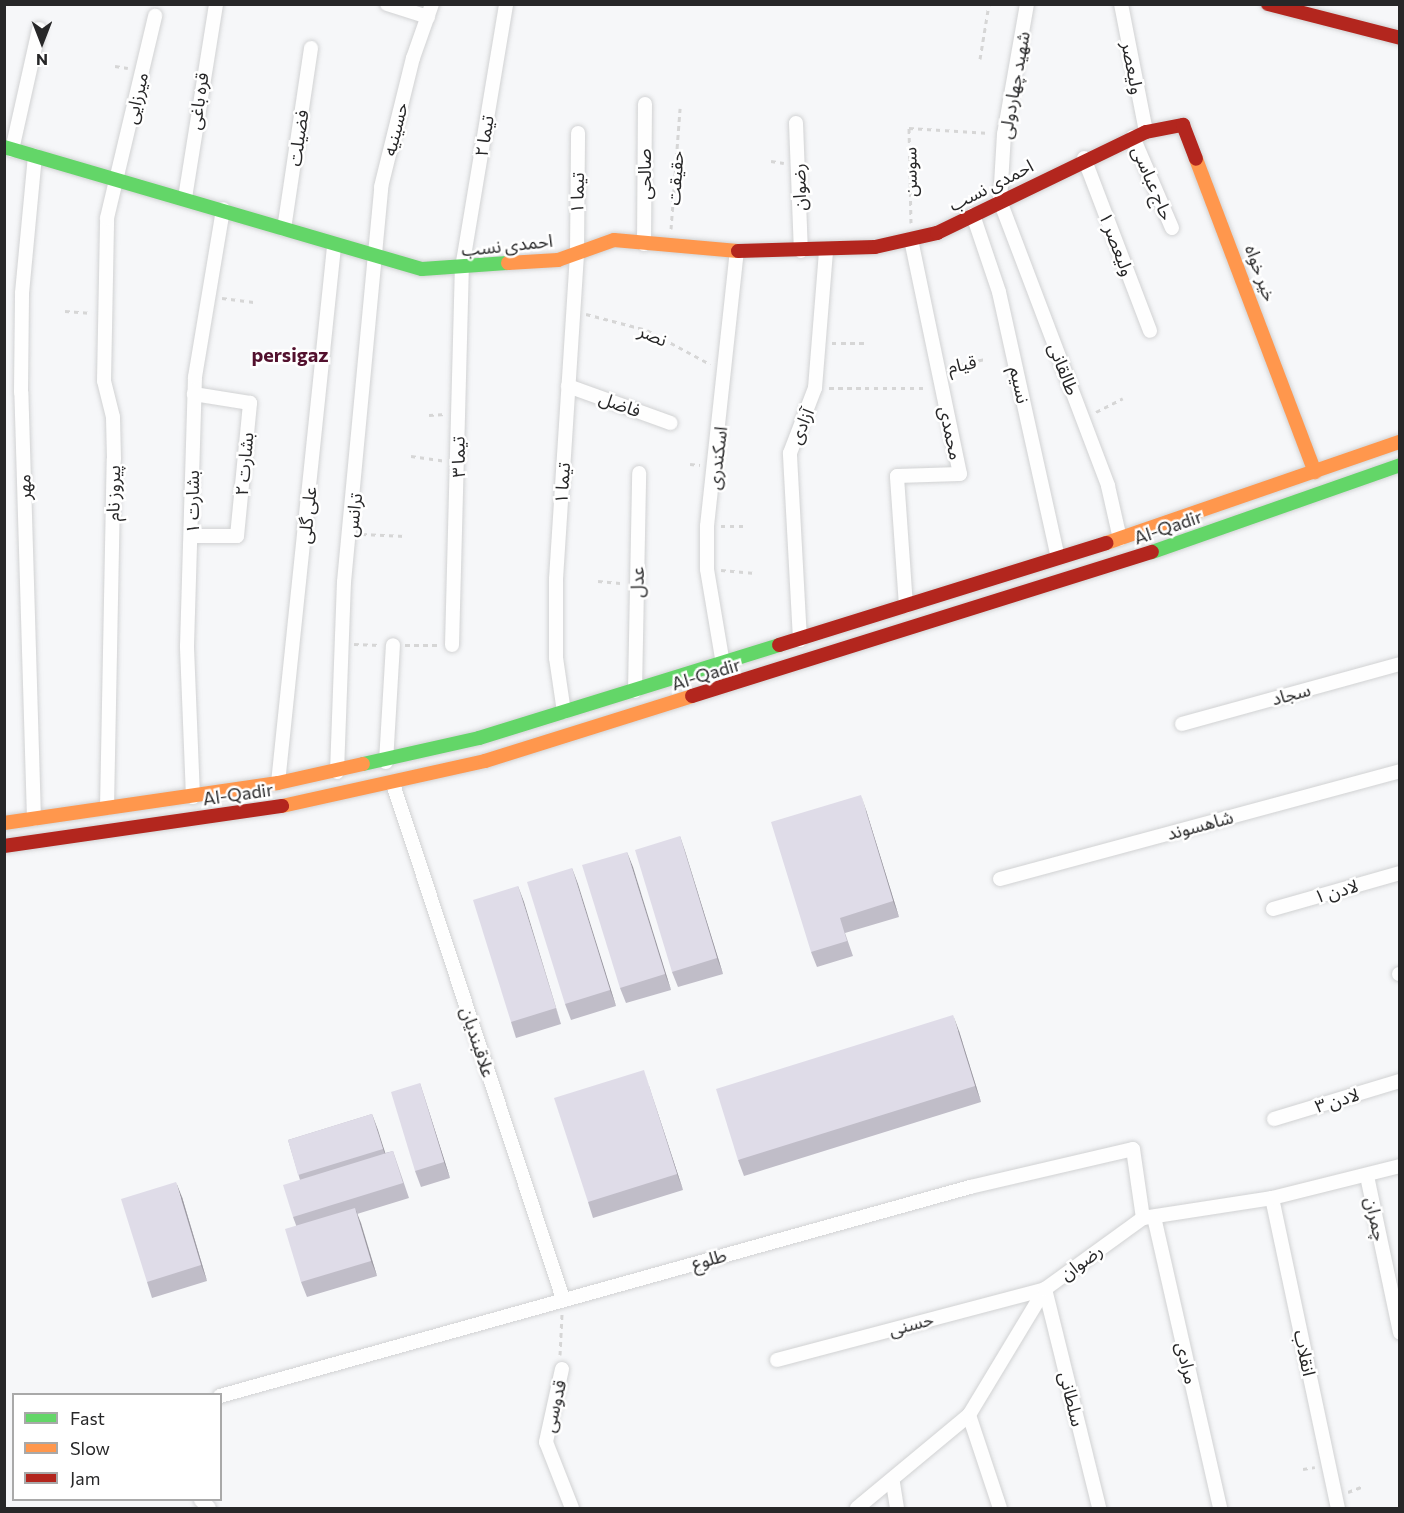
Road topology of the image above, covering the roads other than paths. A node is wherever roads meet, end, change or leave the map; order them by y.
1 (216, 4) edge
2 (387, 4) edge
3 (506, 4) edge
4 (1028, 4) edge
5 (1121, 4) edge
6 (1268, 4) edge
7 (430, 11) edge
8 (155, 16) dead end
9 (39, 29) dead end
10 (1400, 38) edge
11 (311, 48) dead end
12 (645, 104) dead end
13 (796, 123) dead end
14 (578, 133) dead end
15 (1139, 135) junction
16 (8, 148) edge
17 (35, 156) junction
18 (1084, 158) junction
19 (117, 180) junction
20 (185, 198) junction
21 (1000, 201) junction
22 (223, 209) junction
23 (973, 215) junction
24 (1172, 228) dead end
25 (284, 229) junction
26 (911, 239) junction
27 (644, 244) junction
28 (334, 247) junction
29 (826, 250) junction
30 (801, 251) junction
31 (737, 252) junction
32 (577, 253) junction
33 (374, 258) junction
34 (462, 268) junction
35 (1150, 331) dead end
36 (568, 386) junction
37 (194, 394) junction
38 (671, 423) dead end
39 (1400, 442) edge
40 (1400, 465) edge
41 (1315, 472) junction
42 (639, 473) dead end
43 (193, 536) junction
44 (1120, 539) junction
45 (1058, 558) junction
46 (906, 606) junction
47 (800, 640) junction
48 (393, 645) dead end
49 (452, 645) dead end
50 (723, 664) junction
51 (1400, 664) edge
52 (635, 691) junction
53 (564, 712) junction
54 (1182, 724) dead end
55 (386, 762) junction
56 (1400, 771) edge
57 (337, 772) junction
58 (278, 783) junction
59 (393, 784) junction
60 (193, 797) junction
61 (107, 808) junction
62 (34, 819) junction
63 (4, 823) edge
64 (4, 846) edge
65 (1400, 873) edge
66 (1000, 879) dead end
67 (1273, 909) dead end
68 (1400, 1081) edge
69 (1274, 1119) dead end
70 (1400, 1166) edge
71 (1367, 1176) junction
72 (1272, 1198) junction
73 (1148, 1218) junction
74 (1045, 1288) junction
75 (563, 1299) junction
76 (1400, 1333) edge
77 (777, 1360) dead end
78 (562, 1369) road end
79 (222, 1395) edge
80 (969, 1414) junction
81 (893, 1483) junction
82 (572, 1509) edge
83 (857, 1509) edge
84 (897, 1509) edge
85 (1000, 1509) edge
86 (1099, 1509) edge
87 (1220, 1509) edge
88 (1338, 1509) edge

1 - 20 street, قره باغی
2 - 7 street
3 - 34 street, تیما ۲
4 - 21 street, شهید چهاردولی
5 - 15 street, ولیعصر
6 - 10 main road
7 - 33 street, حسینیه
8 - 19 street, میرزایی
9 - 16 street
11 - 25 street, فضیلت
12 - 27 street, صالحی
13 - 30 street, رضوان
14 - 32 street, ۱ تیما
15 - 18 main road, احمدی نسب
15 - 24 street, حاج عباسی
15 - 41 main road, خیر خواه
16 - 17 main road, احمدی نسب
17 - 19 main road, احمدی نسب
17 - 62 street, مهر
18 - 21 main road, احمدی نسب
18 - 35 street, ولیعصر ۱
19 - 20 main road, احمدی نسب
19 - 61 street, پیروز نام
20 - 22 main road, احمدی نسب
21 - 23 main road, احمدی نسب
21 - 44 street, طالقانی
22 - 25 main road, احمدی نسب
22 - 37 street, بشارت ۱
23 - 26 main road, احمدی نسب
23 - 45 street, نسیم
25 - 28 main road, احمدی نسب
26 - 29 main road, احمدی نسب
26 - 46 street, محمدی
27 - 31 main road, احمدی نسب
27 - 32 main road, احمدی نسب
28 - 33 main road, احمدی نسب
28 - 58 street, علی گلی
29 - 30 main road, احمدی نسب
29 - 47 street, آزادی
30 - 31 main road, احمدی نسب
31 - 50 street, اسکندری
32 - 34 main road, احمدی نسب
32 - 36 street, تیما ۱
33 - 34 main road, احمدی نسب
33 - 57 street, ترانس
34 - 49 street, تیما ۳
36 - 38 street, فاضل
36 - 53 street, تیما ۱
37 - 43 street, بشارت ۱
37 - 43 street, بشارت ۲
39 - 41 main road, Al-Qadir
40 - 59 main road, Al-Qadir
41 - 44 main road, Al-Qadir
42 - 52 street, عدل
43 - 60 street, بشارت ۱
44 - 45 main road, Al-Qadir
45 - 46 main road, Al-Qadir
46 - 47 main road, Al-Qadir
47 - 50 main road, Al-Qadir
48 - 55 street
50 - 52 main road, Al-Qadir
51 - 54 street, سجاد
52 - 53 main road, Al-Qadir
53 - 55 main road, Al-Qadir
55 - 57 main road, Al-Qadir
55 - 59 main road
56 - 66 street, شاهسوند
57 - 58 main road, Al-Qadir
58 - 60 main road, Al-Qadir
59 - 64 main road, Al-Qadir
59 - 75 street, علاقبندیان
60 - 61 main road, Al-Qadir
61 - 62 main road, Al-Qadir
62 - 63 main road, Al-Qadir
65 - 67 street, لادن ۱
68 - 69 street, لادن ۳
70 - 71 street, رضوان
71 - 72 street, رضوان
71 - 76 street, چمران
72 - 73 street, رضوان
72 - 88 street, انقلاب
73 - 74 street, رضوان
73 - 75 street, طلوع
73 - 87 street, مرادی
74 - 77 street, حسنی
74 - 80 street, رضوان
74 - 86 street, سلطانی
75 - 79 street, طلوع
78 - 82 street, قدوسی
80 - 81 street, رضوان
80 - 85 street
81 - 83 street, رضوان
81 - 84 street

